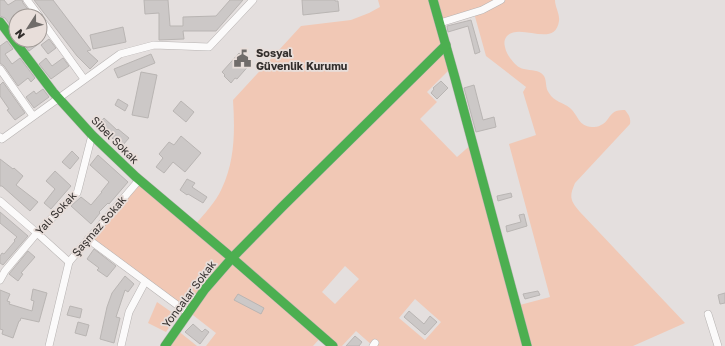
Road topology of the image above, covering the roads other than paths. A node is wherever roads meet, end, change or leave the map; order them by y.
1 (253, 0) edge
2 (433, 0) edge
3 (501, 0) edge
4 (0, 22) edge
5 (440, 23) junction
6 (48, 29) edge
7 (446, 45) junction
8 (0, 69) edge
9 (84, 79) junction
10 (58, 98) junction
11 (33, 116) junction
12 (92, 135) junction
13 (1, 138) edge
14 (139, 180) junction
15 (0, 201) edge
16 (38, 233) junction
17 (88, 239) junction
18 (232, 258) junction
19 (69, 262) junction
20 (0, 280) edge
21 (145, 282) junction
22 (188, 313) junction
23 (708, 314) dead end
24 (49, 346) edge
25 (121, 346) edge
26 (165, 346) edge
27 (333, 346) edge
28 (527, 346) edge
29 (718, 346) edge

1 - 9 street
2 - 5 street
3 - 5 street
4 - 10 street, Sibel Sokak
5 - 7 street
6 - 9 street
7 - 18 street, Yoncalar Sokak
7 - 28 street
8 - 11 street
9 - 10 street
10 - 11 street
10 - 12 street, Sibel Sokak
11 - 13 street
12 - 14 street, Sibel Sokak
12 - 16 street, Yalı Sokak
14 - 17 street, Şaşmaz Sokak
14 - 18 street, Sibel Sokak
15 - 16 street
16 - 19 street
16 - 20 street, Yalı Sokak
17 - 19 street, Şaşmaz Sokak
17 - 21 street
18 - 22 street, Yoncalar Sokak
18 - 27 street, Sibel Sokak
19 - 24 street, Şaşmaz Sokak
21 - 22 street
21 - 25 street
22 - 26 street, Yoncalar Sokak
23 - 29 street

